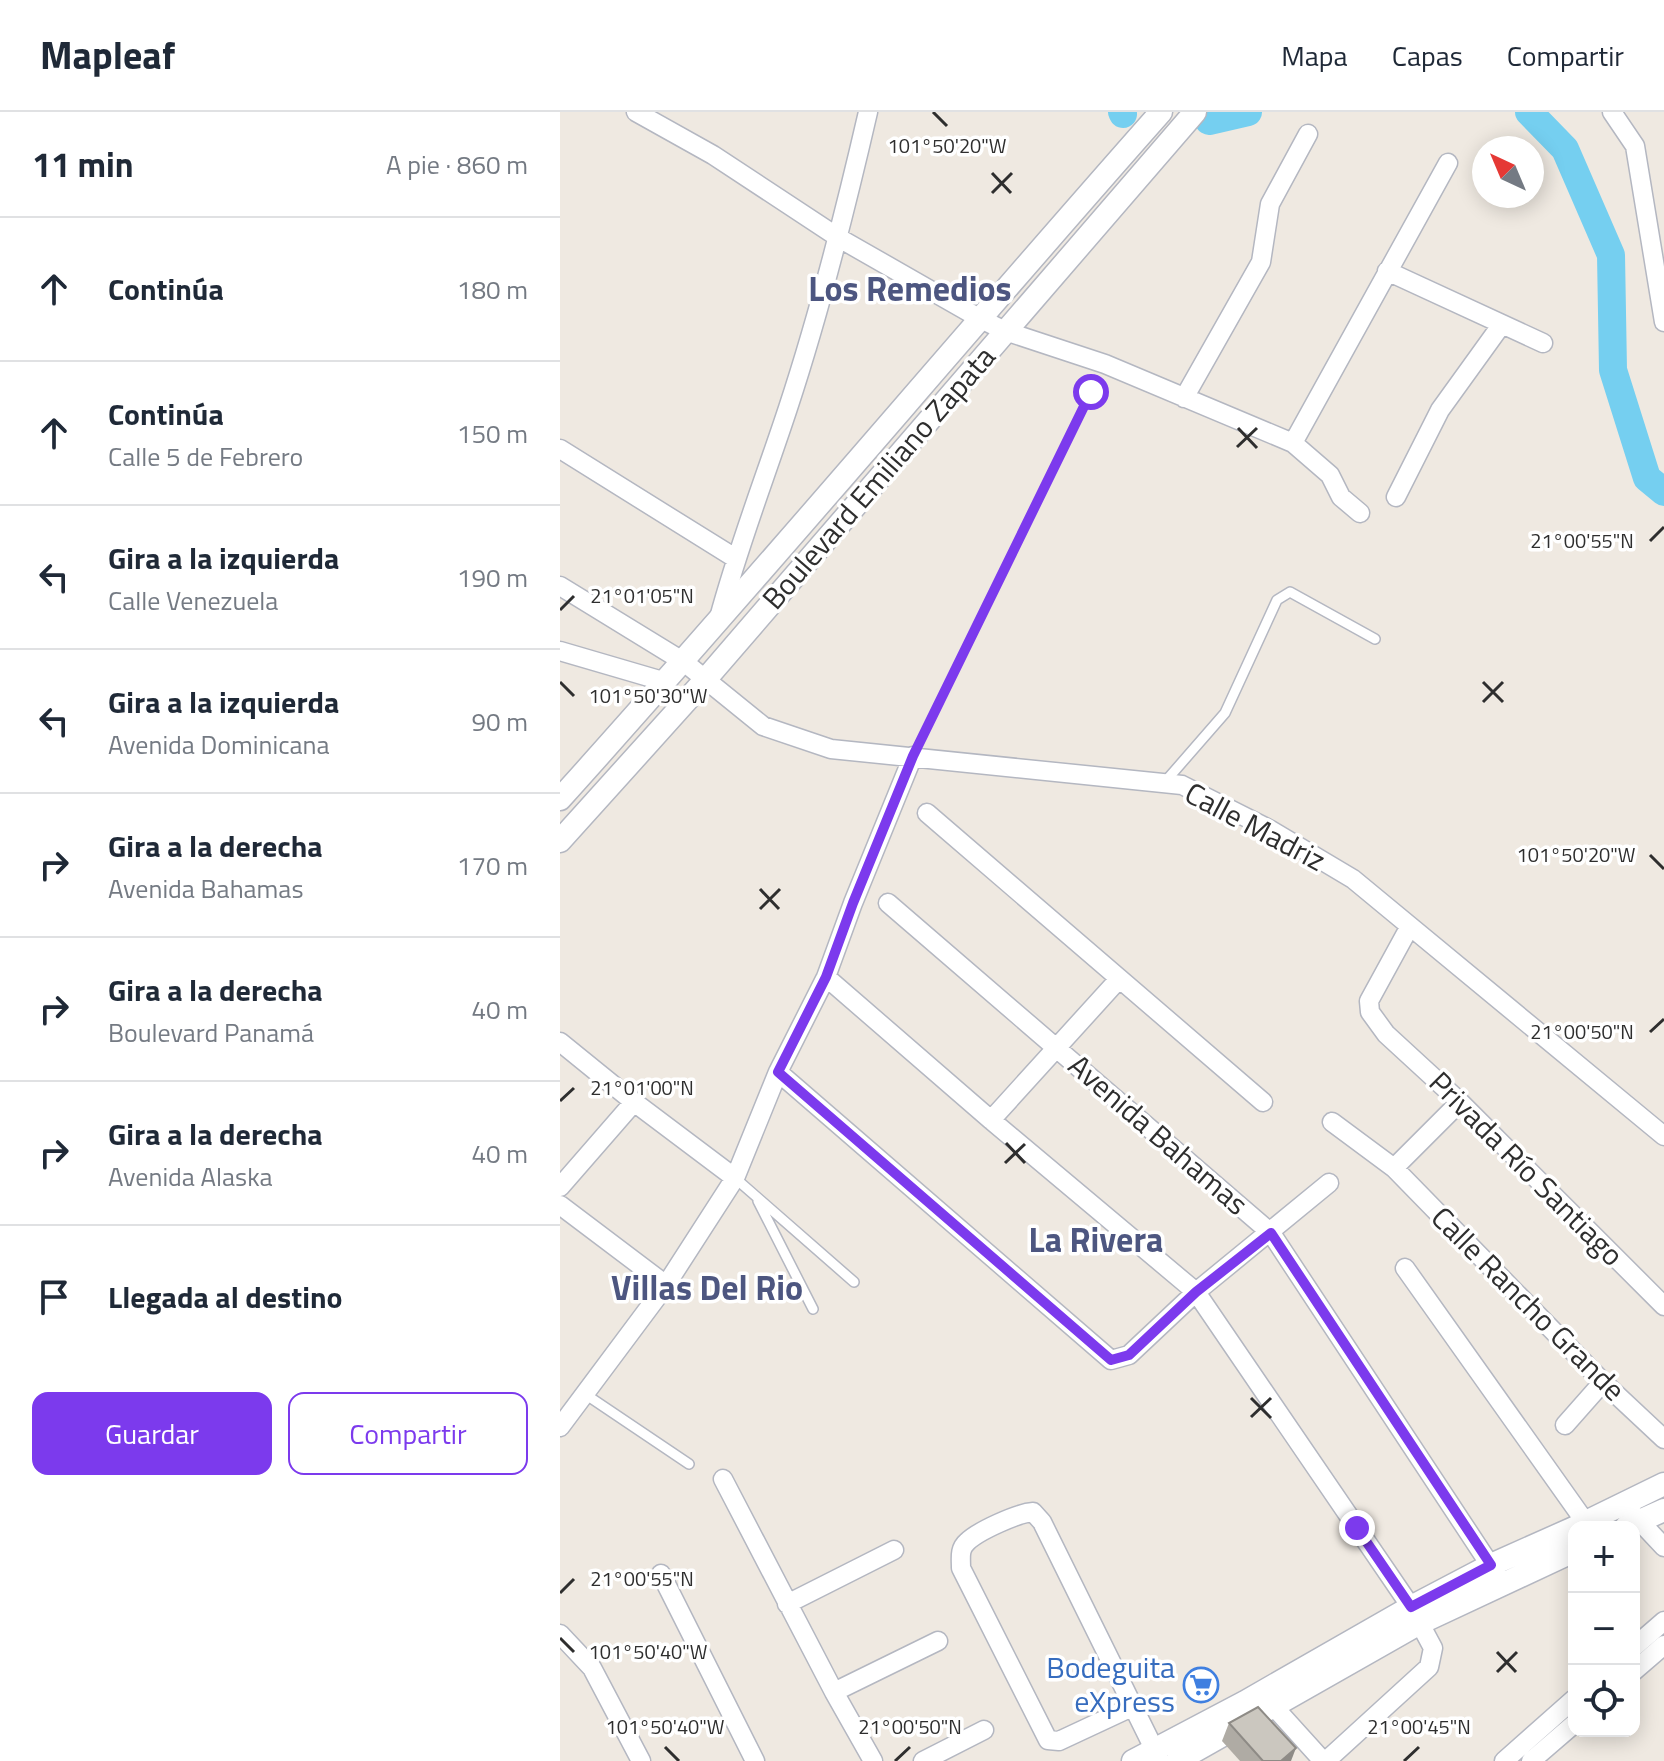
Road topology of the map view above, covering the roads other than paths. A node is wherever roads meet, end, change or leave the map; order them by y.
1 (636, 112) edge
2 (868, 112) edge
3 (1161, 112) edge
4 (1195, 112) edge
5 (1612, 112) edge
6 (1308, 134) dead end
7 (1448, 163) dead end
8 (839, 238) junction
9 (1387, 271) junction
10 (979, 318) junction
11 (1664, 322) edge
12 (1502, 324) junction
13 (1005, 331) junction
14 (1543, 343) dead end
15 (1184, 398) junction
16 (1293, 443) junction
17 (560, 449) edge
18 (1396, 497) dead end
19 (1360, 513) dead end
20 (735, 558) junction
21 (560, 586) edge
22 (719, 621) junction
23 (1375, 639) dead end
24 (560, 651) edge
25 (684, 662) junction
26 (705, 680) junction
27 (666, 682) junction
28 (913, 756) junction
29 (1164, 783) junction
30 (560, 799) edge
31 (927, 813) dead end
32 (560, 841) edge
33 (888, 903) dead end
34 (1410, 926) junction
35 (826, 977) junction
36 (1119, 979) junction
37 (560, 1042) edge
38 (1058, 1047) junction
39 (778, 1072) junction
40 (634, 1102) junction
41 (1263, 1102) dead end
42 (1460, 1102) junction
43 (991, 1120) junction
44 (1332, 1122) dead end
45 (1664, 1136) edge
46 (1394, 1168) junction
47 (735, 1178) junction
48 (1329, 1183) dead end
49 (560, 1187) edge
50 (755, 1195) junction
51 (560, 1205) edge
52 (1271, 1233) junction
53 (1405, 1268) dead end
54 (854, 1282) dead end
55 (666, 1285) junction
56 (1196, 1292) junction
57 (1664, 1306) edge
58 (813, 1309) dead end
59 (1603, 1382) junction
60 (585, 1394) junction
61 (1565, 1425) dead end
62 (560, 1427) edge
63 (1664, 1439) edge
64 (689, 1464) dead end
65 (723, 1479) dead end
66 (1661, 1497) edge
67 (1629, 1517) edge
68 (1576, 1521) edge
69 (1607, 1521) edge
70 (1568, 1533) edge
71 (1664, 1547) edge
72 (894, 1550) dead end
73 (1568, 1553) edge
74 (661, 1574) dead end
75 (1497, 1575) junction
76 (787, 1604) junction
77 (1416, 1615) junction
78 (1664, 1621) edge
79 (560, 1634) edge
80 (938, 1641) dead end
81 (1640, 1642) edge
82 (1664, 1645) edge
83 (1640, 1666) edge
84 (834, 1692) junction
85 (1568, 1704) edge
86 (1134, 1706) junction
87 (1259, 1710) junction
88 (1568, 1729) edge
89 (984, 1730) dead end
90 (1157, 1756) edge
91 (641, 1761) edge
92 (755, 1761) edge
93 (873, 1761) edge
94 (923, 1761) edge
95 (1133, 1761) edge
96 (1177, 1761) edge
97 (1324, 1761) edge
98 (1504, 1761) edge
99 (1531, 1761) edge

1 - 8 street
2 - 8 street, Boulevard Emiliano Zapata
3 - 10 street, Boulevard Emiliano Zapata
4 - 13 street, Boulevard Emiliano Zapata
5 - 11 street
6 - 15 street
7 - 9 street
8 - 10 street
8 - 20 street, Boulevard Emiliano Zapata
9 - 12 street
9 - 16 street
10 - 13 street
10 - 22 street, Boulevard Emiliano Zapata
12 - 14 street
12 - 18 street
13 - 15 street
13 - 26 street, Boulevard Emiliano Zapata
15 - 16 street
16 - 19 street
17 - 20 street
20 - 22 street, Boulevard Emiliano Zapata
21 - 25 street, Calle Madriz
22 - 25 street, Boulevard Emiliano Zapata
23 - 29 lane
24 - 27 street
25 - 26 street, Calle Madriz
25 - 27 street, Boulevard Emiliano Zapata
26 - 28 street, Calle Madriz
26 - 32 street, Boulevard Emiliano Zapata
27 - 30 street, Boulevard Emiliano Zapata
28 - 29 street, Calle Madriz
28 - 35 street
29 - 34 street, Calle Madriz
31 - 36 street
33 - 38 street, Avenida Bahamas
34 - 42 street, Privada Río Santiago
34 - 45 street, Calle Madriz
35 - 39 street
35 - 43 street
36 - 38 street
36 - 41 street
37 - 40 street
38 - 43 street
38 - 52 street, Avenida Bahamas
39 - 47 street
39 - 56 street
40 - 47 street
40 - 49 street
42 - 46 street
42 - 57 street, Privada Río Santiago
43 - 56 street
44 - 46 street, Calle Rancho Grande
46 - 59 street, Calle Rancho Grande
47 - 50 lane
47 - 55 street
48 - 52 street
50 - 54 lane
50 - 58 lane
51 - 55 street
52 - 56 street
52 - 75 street, Avenida Bahamas
53 - 68 street
55 - 60 street
56 - 77 street
59 - 61 street
59 - 63 street, Calle Rancho Grande
60 - 62 street
60 - 64 lane
65 - 76 street
66 - 67 street
67 - 69 street
67 - 71 street
70 - 75 street
72 - 76 street
73 - 75 street
74 - 92 street
75 - 77 street
76 - 84 street
77 - 87 street
77 - 97 street
78 - 81 street
79 - 91 street
80 - 84 street
82 - 83 street
84 - 93 street
85 - 98 street
86 - 86 street
86 - 90 street
87 - 90 street
87 - 96 street
87 - 97 street
88 - 99 street
89 - 94 street
90 - 95 street

